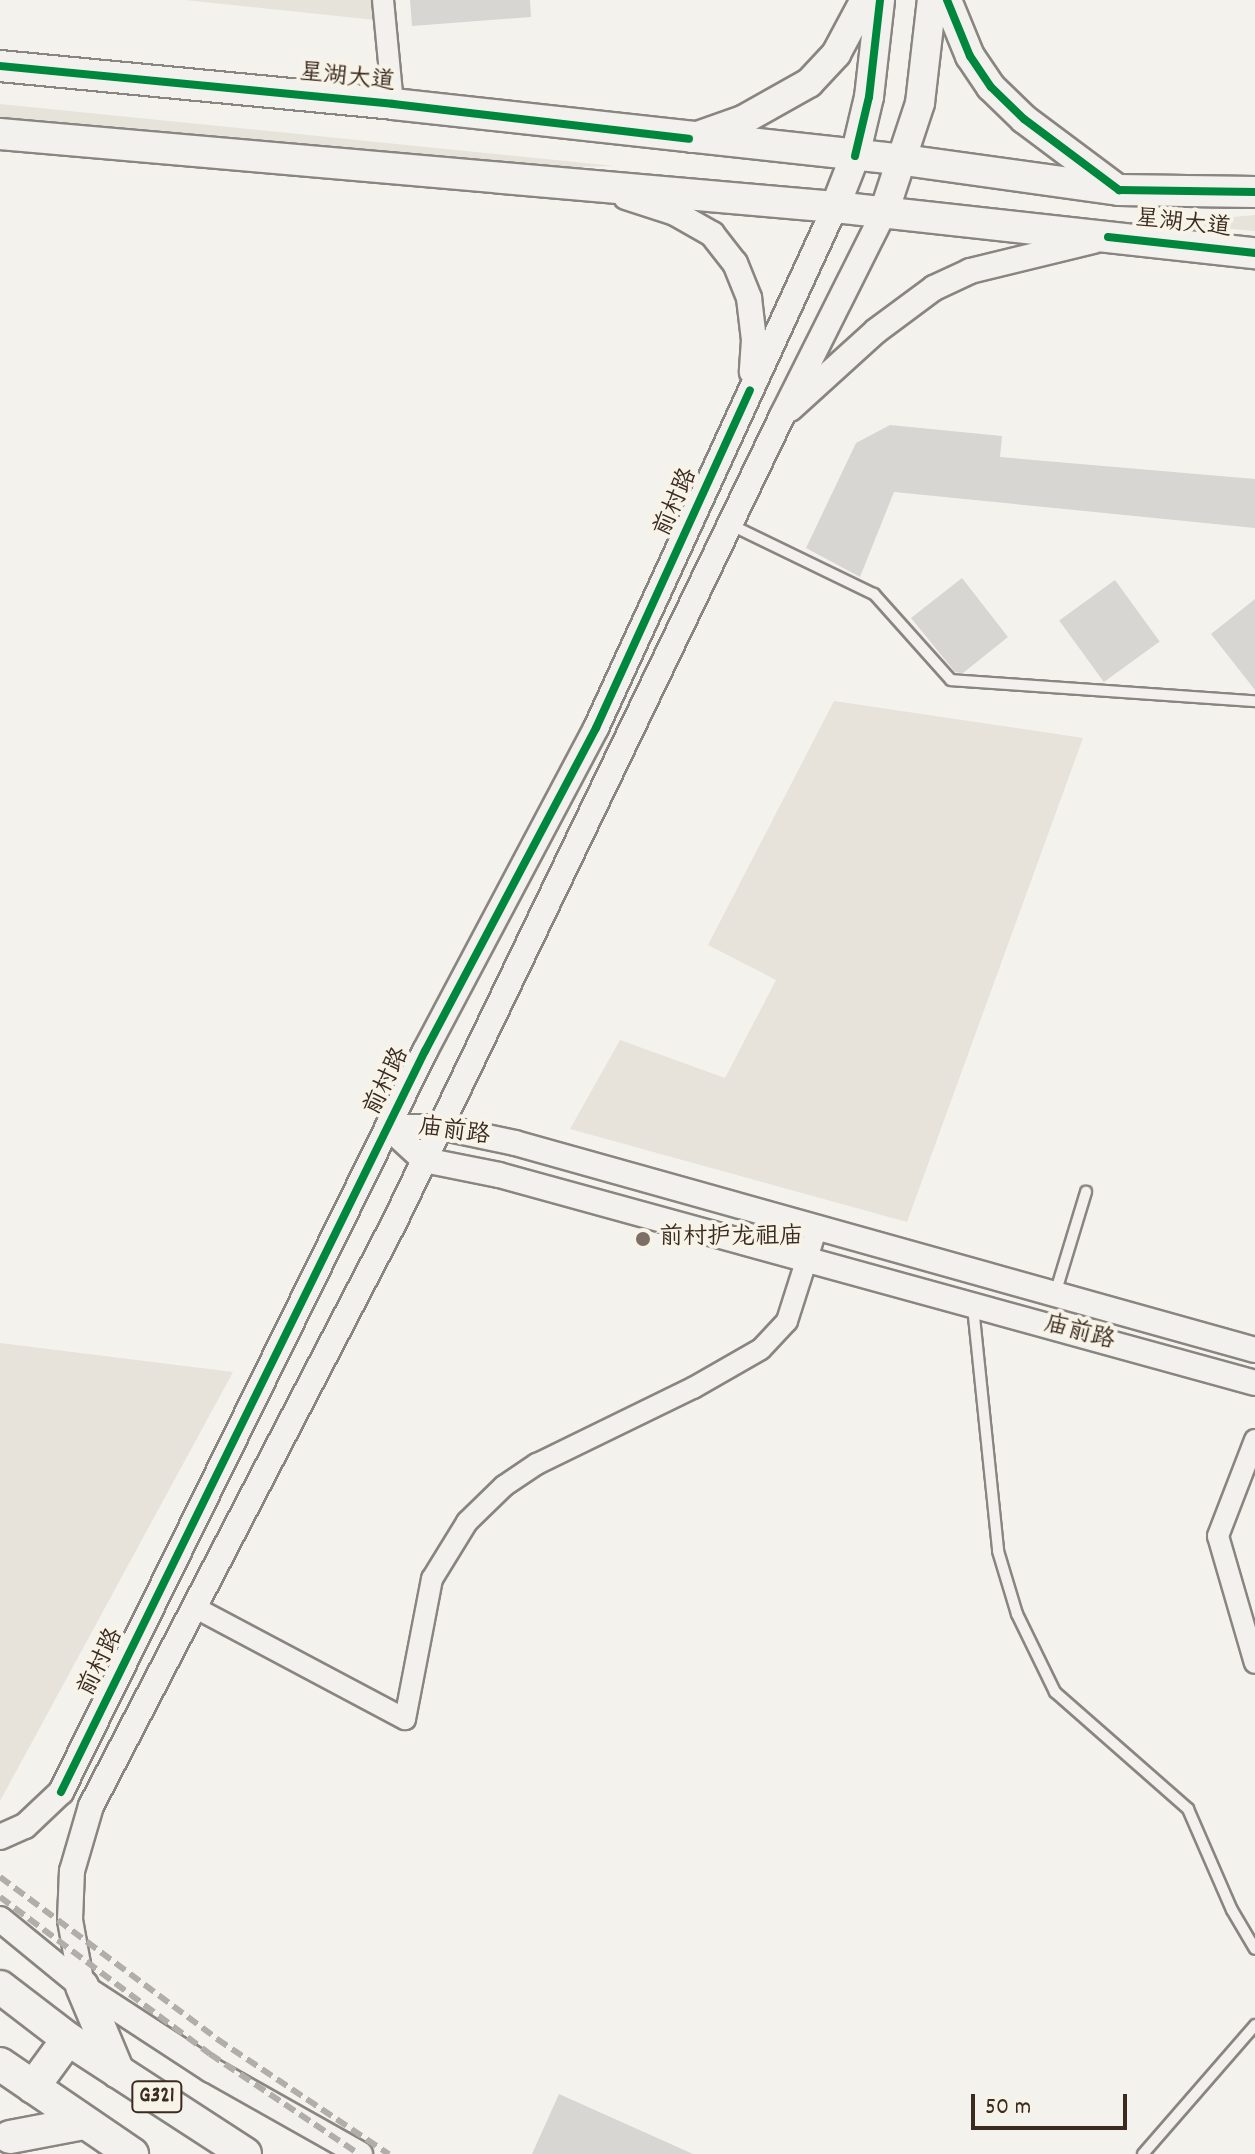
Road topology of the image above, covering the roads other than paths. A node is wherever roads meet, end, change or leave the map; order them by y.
1 (383, 0) edge
2 (865, 0) edge
3 (880, 0) edge
4 (932, 0) edge
5 (947, 0) edge
6 (0, 66) edge
7 (393, 104) junction
8 (0, 134) edge
9 (689, 139) junction
10 (855, 156) junction
11 (904, 160) junction
12 (599, 188) junction
13 (1119, 190) junction
14 (1255, 192) edge
15 (835, 207) junction
16 (884, 212) junction
17 (1108, 237) junction
18 (1255, 253) edge
19 (750, 390) junction
20 (782, 416) junction
21 (730, 524) junction
22 (1255, 701) edge
23 (388, 1127) junction
24 (439, 1127) junction
25 (424, 1160) junction
26 (1086, 1192) dead end
27 (817, 1227) junction
28 (808, 1260) junction
29 (1055, 1294) junction
30 (973, 1305) junction
31 (1255, 1350) edge
32 (1255, 1383) edge
33 (1255, 1440) edge
34 (194, 1607) junction
35 (1255, 1663) edge
36 (0, 1837) edge
37 (0, 1919) edge
38 (1255, 1949) edge
39 (82, 1986) junction
40 (0, 1987) edge
41 (1255, 2025) edge
42 (68, 2039) junction
43 (0, 2064) edge
44 (118, 2072) junction
45 (33, 2087) junction
46 (84, 2123) junction
47 (10, 2140) edge
48 (132, 2154) edge
49 (245, 2154) edge
50 (360, 2154) edge
51 (1143, 2154) edge

1 - 7 street
2 - 9 main road
3 - 10 main road, 前村路
4 - 11 main road
5 - 13 main road
6 - 7 main road, 星湖大道
7 - 9 main road, 星湖大道
8 - 12 main road, 星湖大道
9 - 10 main road, 星湖大道
10 - 11 main road, 星湖大道
10 - 15 main road, 前村路
11 - 13 main road, 星湖大道
11 - 16 main road
12 - 15 main road, 星湖大道
12 - 19 street
13 - 14 main road, 星湖大道
15 - 16 main road, 星湖大道
15 - 19 street, 前村路
16 - 17 main road, 星湖大道
16 - 20 street
17 - 18 main road, 星湖大道
17 - 20 street
19 - 23 street, 前村路
20 - 21 street
21 - 22 lane
21 - 24 street
23 - 24 street, 庙前路
23 - 25 street, 庙前路
23 - 36 street, 前村路
24 - 25 street
24 - 27 street, 庙前路
25 - 28 street, 庙前路
25 - 34 street
26 - 29 lane
27 - 28 street
27 - 29 street, 庙前路
28 - 30 street, 庙前路
28 - 34 street
29 - 31 street, 庙前路
30 - 32 street, 庙前路
30 - 38 lane
33 - 35 street
34 - 39 street
37 - 39 street
39 - 44 highway
39 - 50 street
40 - 42 highway, G321
41 - 51 lane
42 - 44 highway, G321
42 - 45 highway
43 - 45 highway, G321
44 - 49 highway, G321
45 - 46 highway, G321
46 - 47 highway
46 - 48 highway, G321

